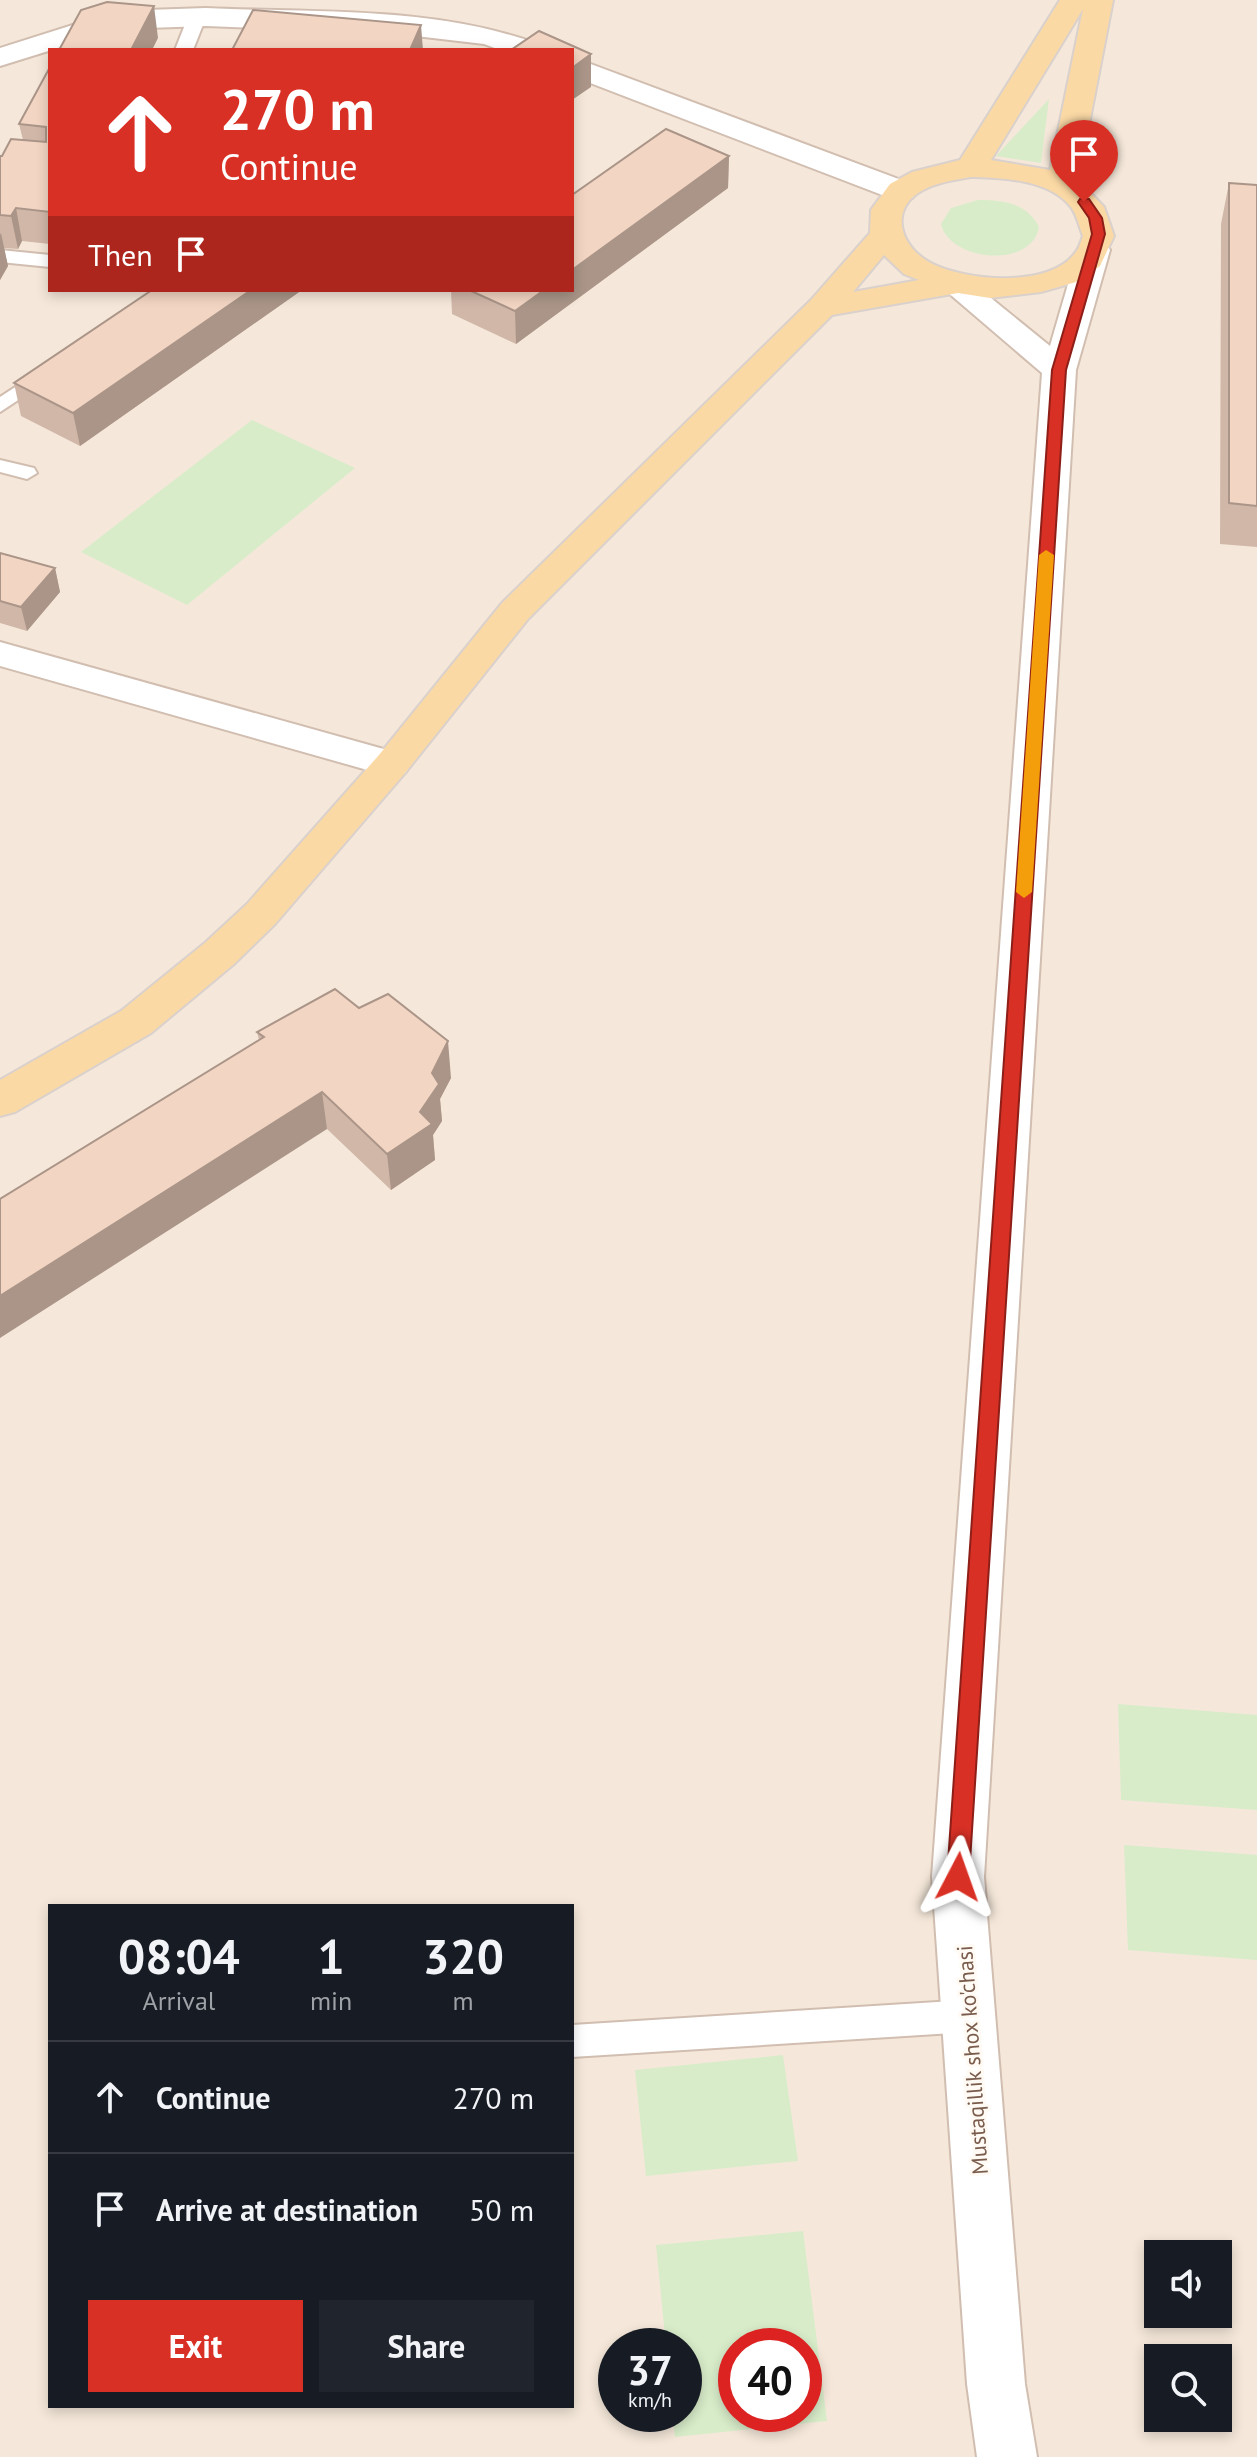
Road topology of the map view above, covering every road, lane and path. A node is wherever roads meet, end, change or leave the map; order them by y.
1 (1074, 0) edge
2 (1099, 0) edge
3 (197, 17) junction
4 (510, 47) edge
5 (185, 48) edge
6 (0, 57) edge
7 (574, 67) edge
8 (971, 168) junction
9 (1067, 189) junction
10 (901, 191) junction
11 (886, 234) junction
12 (1094, 250) junction
13 (0, 256) edge
14 (48, 261) edge
15 (954, 284) junction
16 (822, 307) junction
17 (61, 361) edge
18 (1059, 370) junction
19 (0, 406) edge
20 (0, 466) edge
21 (27, 473) dead end
22 (0, 654) edge
23 (392, 764) junction
24 (0, 1100) edge
25 (969, 2016) junction
26 (574, 2041) edge
27 (1007, 2457) edge

1 - 8 main road
2 - 9 main road
3 - 4 street
3 - 5 lane
3 - 6 street
7 - 10 street
8 - 9 main road
8 - 10 main road
9 - 12 main road
10 - 11 main road
11 - 15 main road
11 - 16 main road
12 - 15 main road
12 - 18 street, Mustaqillik shox ko'chasi
13 - 14 lane
15 - 16 main road
15 - 18 street
16 - 23 main road
17 - 19 lane
18 - 25 street, Mustaqillik shox ko'chasi
20 - 21 lane
22 - 23 street
23 - 24 main road
25 - 26 lane
25 - 27 street, Mustaqillik shox ko'chasi

